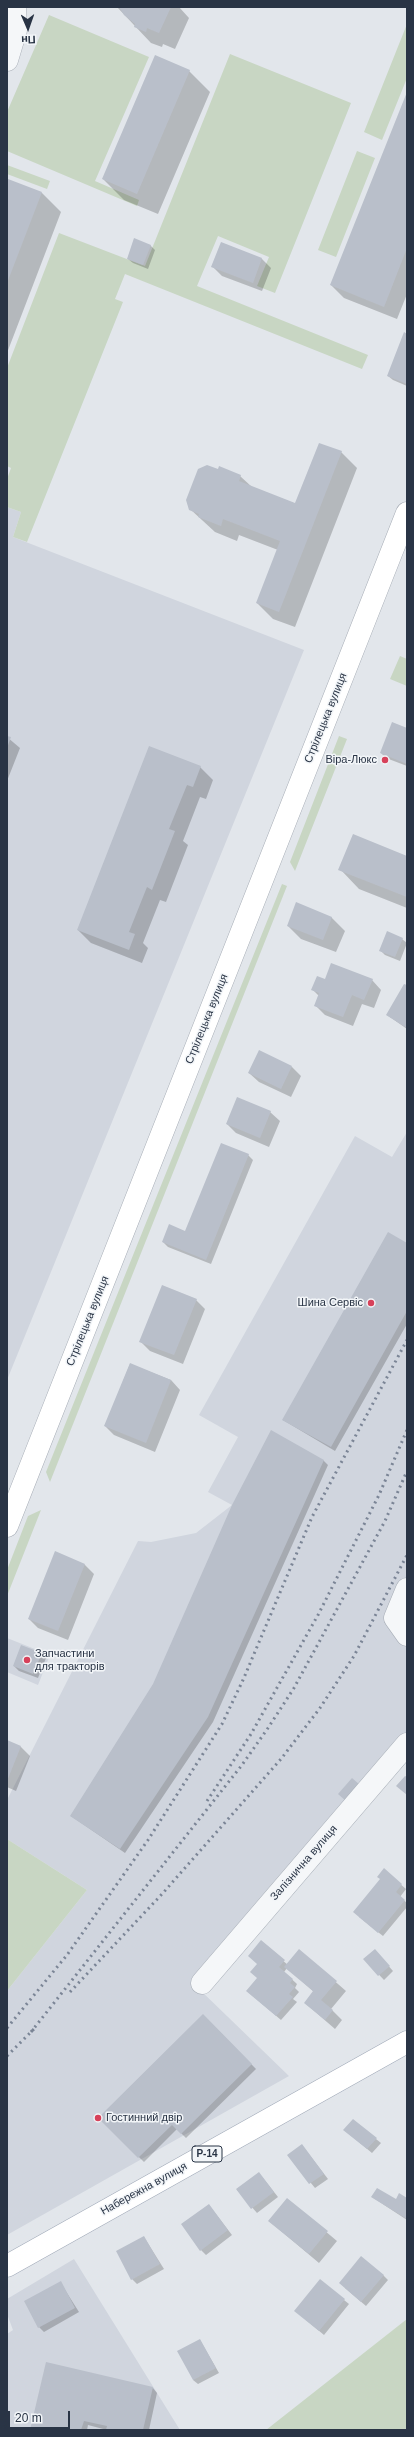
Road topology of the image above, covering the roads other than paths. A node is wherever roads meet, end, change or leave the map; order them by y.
1 (15, 7) edge
2 (7, 60) edge
3 (407, 513) edge
4 (7, 1526) edge
5 (407, 1589) edge
6 (407, 1635) edge
7 (407, 1744) edge
8 (202, 1983) dead end
9 (407, 2042) edge
10 (7, 2266) edge

1 - 2 street
3 - 4 street, Стрілецька вулиця
5 - 6 street
7 - 8 street, Залізнична вулиця
9 - 10 street, Набережна вулиця / Р-14

